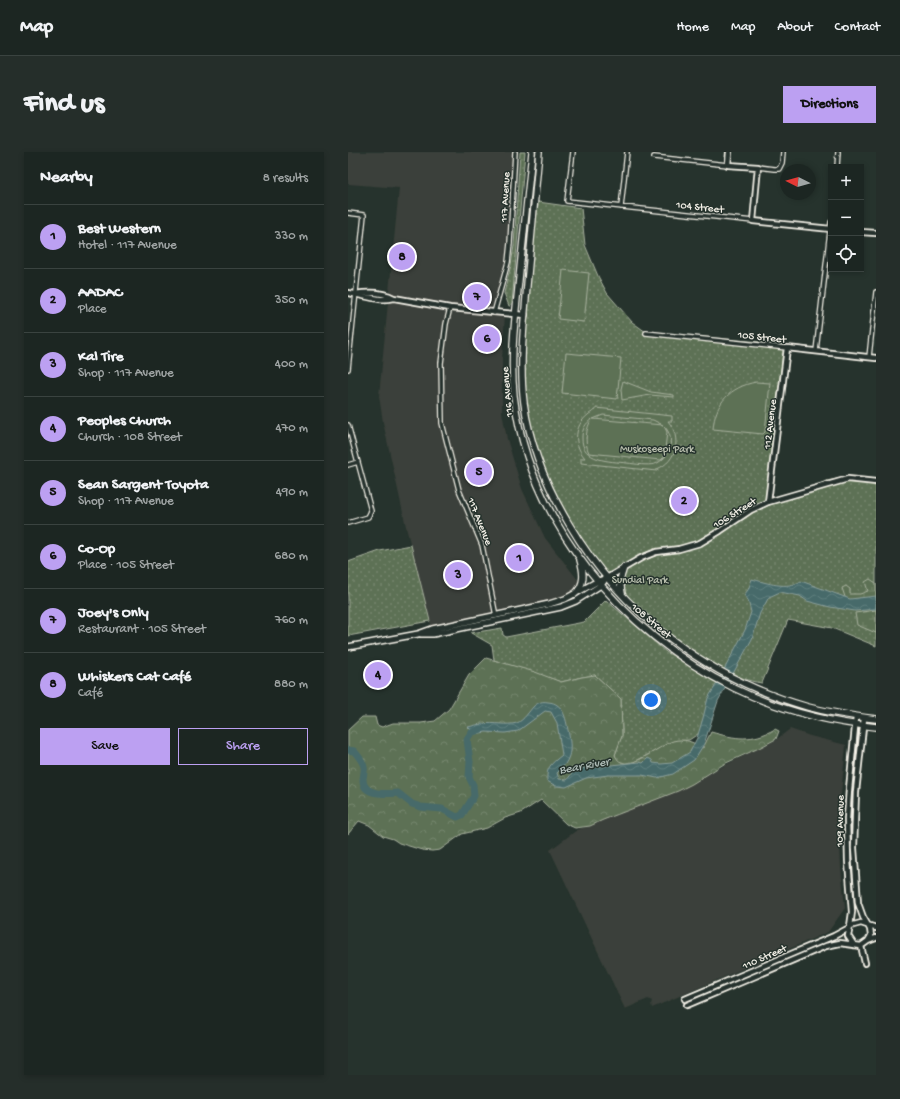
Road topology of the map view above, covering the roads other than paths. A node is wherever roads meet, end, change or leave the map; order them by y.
1 (515, 152) edge
2 (532, 152) edge
3 (539, 152) edge
4 (573, 152) edge
5 (627, 152) edge
6 (729, 152) edge
7 (783, 152) edge
8 (838, 152) edge
9 (654, 157) dead end
10 (837, 164) edge
11 (728, 165) junction
12 (758, 168) junction
13 (621, 207) junction
14 (348, 213) edge
15 (753, 221) junction
16 (828, 229) edge
17 (864, 232) edge
18 (876, 233) edge
19 (830, 236) edge
20 (876, 292) edge
21 (348, 293) edge
22 (355, 294) junction
23 (450, 308) junction
24 (494, 313) junction
25 (515, 315) junction
26 (524, 315) junction
27 (646, 332) dead end
28 (787, 348) junction
29 (349, 352) edge
30 (816, 352) junction
31 (869, 357) junction
32 (876, 358) edge
33 (348, 369) edge
34 (348, 425) edge
35 (358, 462) junction
36 (348, 465) edge
37 (876, 482) edge
38 (768, 502) junction
39 (348, 523) edge
40 (578, 554) junction
41 (624, 567) junction
42 (606, 578) junction
43 (600, 583) junction
44 (575, 594) junction
45 (622, 597) junction
46 (496, 619) junction
47 (348, 646) edge
48 (856, 717) junction
49 (864, 718) junction
50 (876, 719) edge
51 (855, 725) junction
52 (863, 726) junction
53 (876, 727) edge
54 (866, 924) junction
55 (850, 927) junction
56 (876, 928) edge
57 (876, 938) edge
58 (868, 941) junction
59 (854, 944) junction
60 (861, 946) junction
61 (865, 963) dead end
62 (684, 999) dead end
63 (687, 1005) dead end

1 - 24 street, 117 Avenue
2 - 25 main road, 116 Avenue
3 - 26 main road, 116 Avenue
4 - 13 street, 104 Street
5 - 13 street
6 - 11 street
7 - 12 street
8 - 10 street
9 - 11 street
11 - 12 street
12 - 15 street
13 - 15 street, 104 Street
14 - 22 street
15 - 16 street, 104 Street
17 - 18 street
19 - 30 street
20 - 31 street
21 - 22 street
22 - 23 street
22 - 29 street
23 - 24 street
23 - 46 street, 117 Avenue
24 - 25 street
25 - 26 street
25 - 40 main road, 116 Avenue
26 - 42 main road, 116 Avenue
27 - 28 street, 105 Street
28 - 30 street, 105 Street
28 - 38 street, 112 Avenue
29 - 33 street
30 - 31 street, 105 Street
31 - 32 street, 105 Street
34 - 35 street
35 - 36 street
35 - 39 street
37 - 38 street, 106 Street
38 - 41 street, 106 Street
40 - 43 main road, 116 Avenue
40 - 44 main road
41 - 42 street, 106 Street
41 - 45 main road
42 - 43 main road
42 - 45 main road, 108 Street
43 - 44 main road
43 - 46 main road
43 - 51 main road, 108 Street
44 - 46 main road
45 - 48 main road, 108 Street
46 - 47 main road
48 - 49 main road, 108 Street
48 - 51 street, 109 Avenue
49 - 50 main road, 108 Street
49 - 52 street, 109 Avenue
51 - 52 main road, 108 Street
51 - 55 street, 109 Avenue
52 - 53 main road, 108 Street
52 - 54 street, 109 Avenue
54 - 55 street
54 - 56 street
54 - 58 street
55 - 59 street
55 - 62 street, 110 Street
57 - 58 street
58 - 60 street
59 - 60 street
59 - 63 street, 110 Street
60 - 61 street

